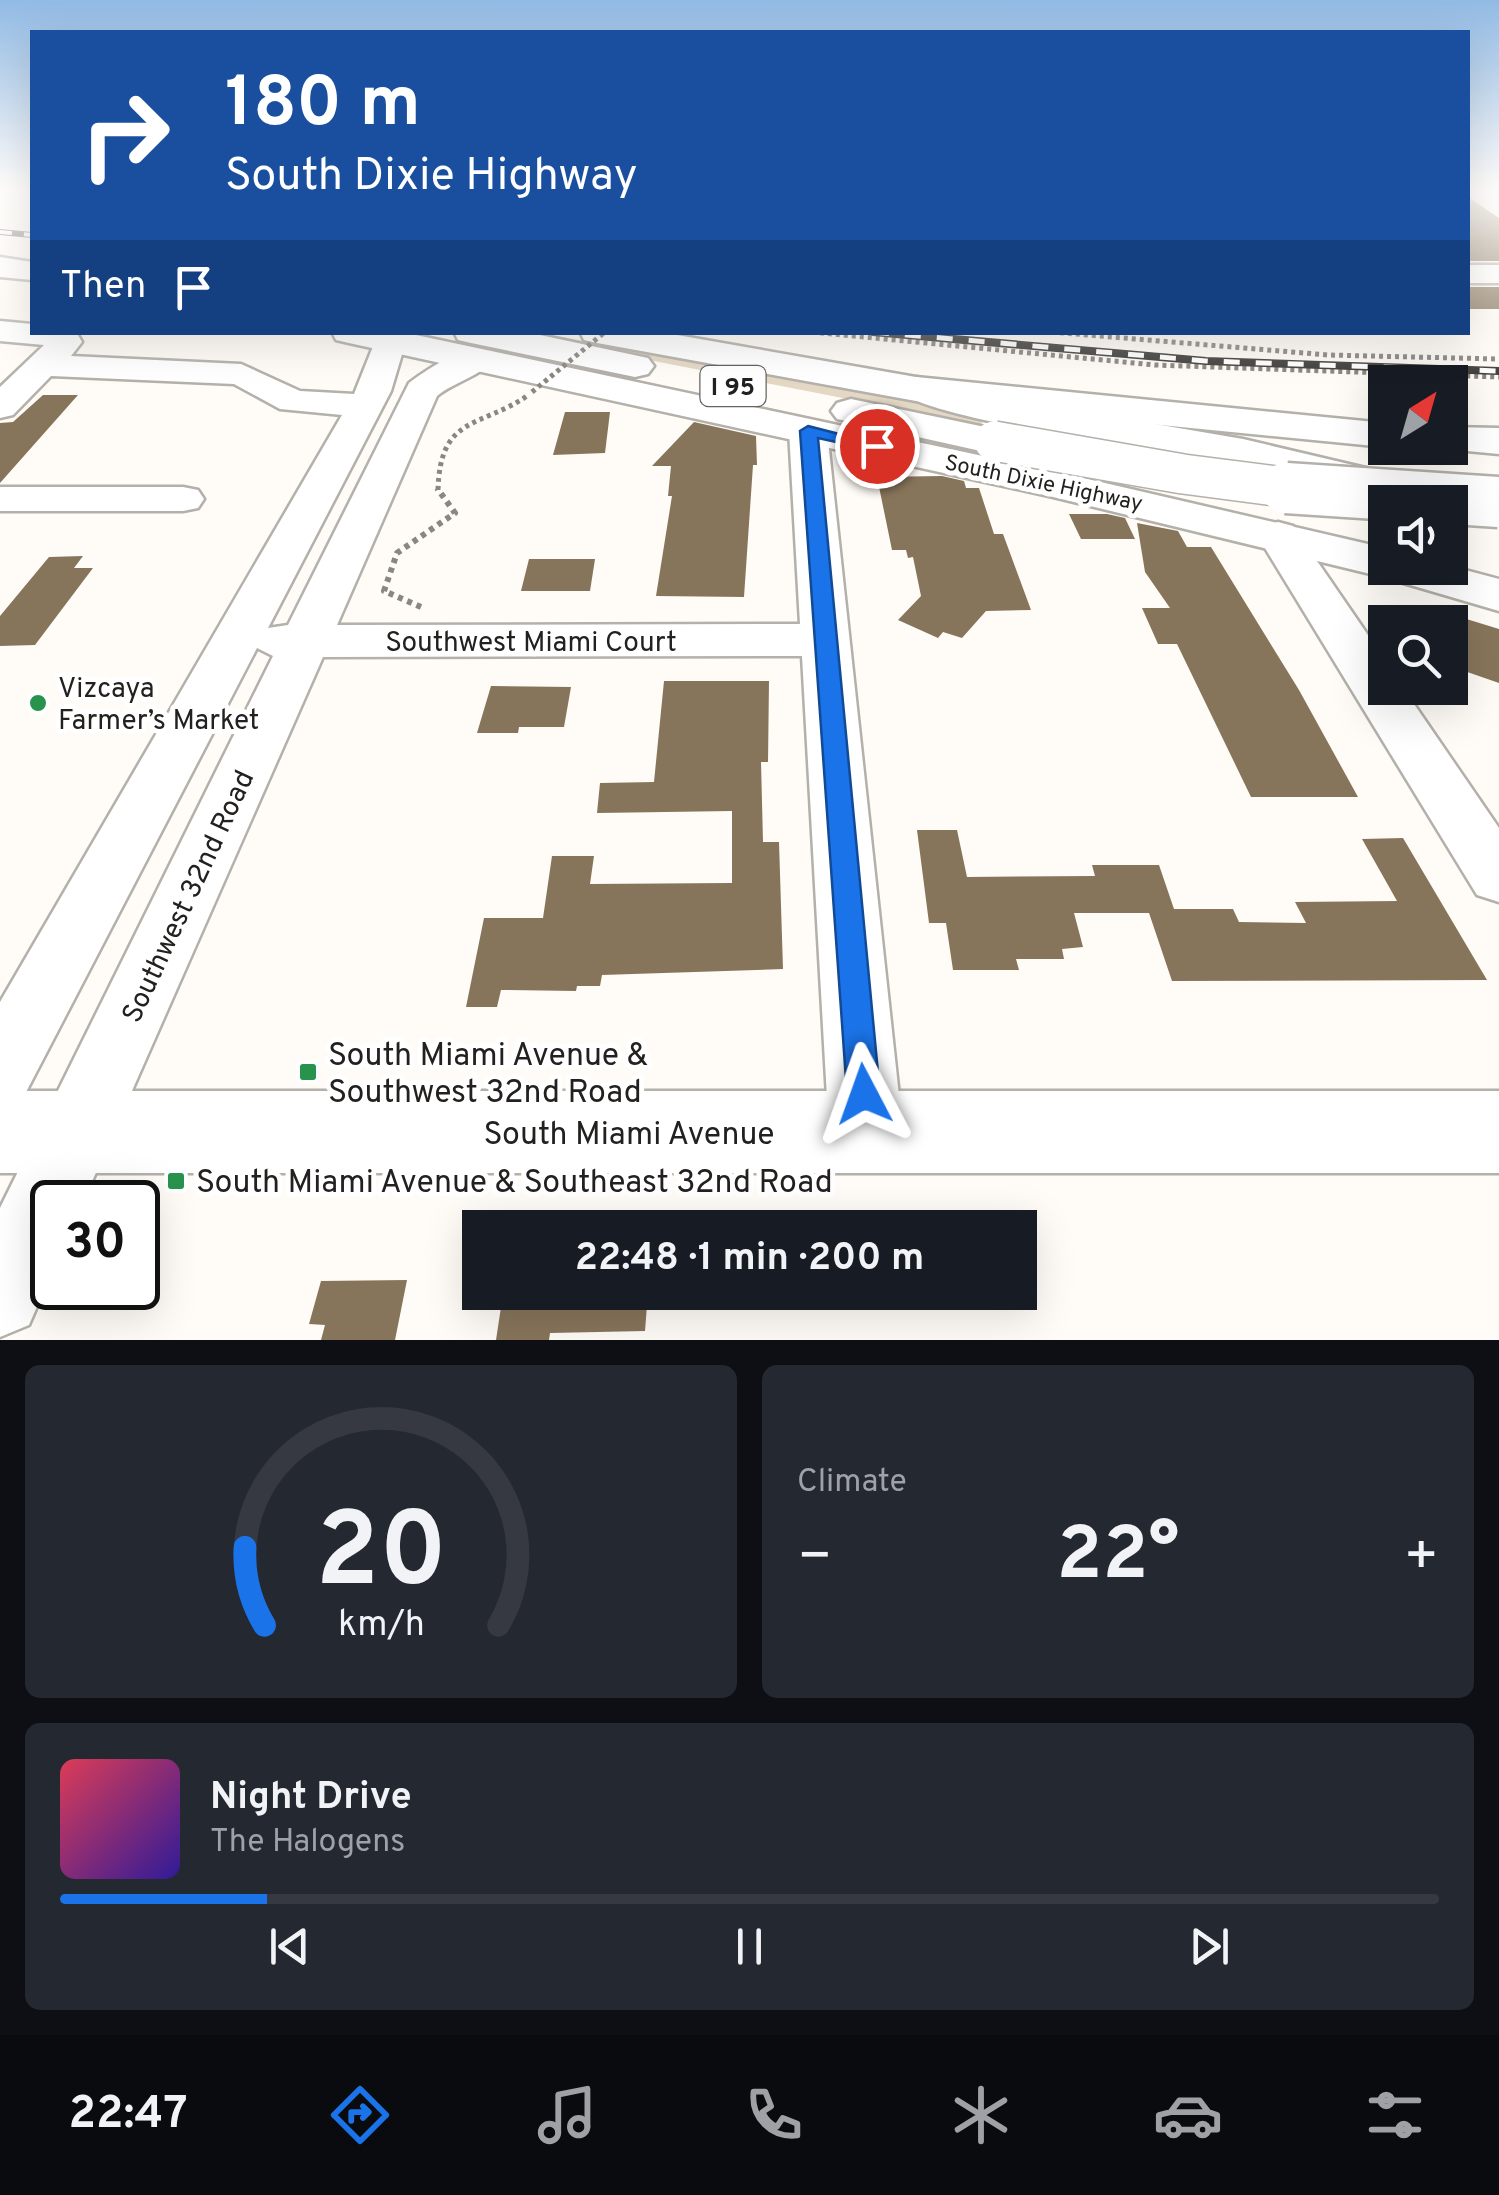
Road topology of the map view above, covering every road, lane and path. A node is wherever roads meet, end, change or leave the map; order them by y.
1 (0, 267) edge
2 (30, 271) edge
3 (1470, 274) edge
4 (1499, 274) edge
5 (30, 301) edge
6 (0, 318) edge
7 (0, 331) edge
8 (30, 334) edge
9 (43, 335) edge
10 (601, 335) edge
11 (614, 335) edge
12 (840, 335) edge
13 (1085, 335) edge
14 (370, 337) edge
15 (474, 346) edge
16 (1499, 359) edge
17 (24, 376) edge
18 (1499, 377) edge
19 (916, 389) junction
20 (364, 406) junction
21 (0, 407) edge
22 (808, 431) junction
23 (1368, 433) edge
24 (1468, 440) edge
25 (1499, 441) edge
26 (1377, 485) edge
27 (0, 499) edge
28 (183, 499) dead end
29 (1499, 502) edge
30 (1468, 512) edge
31 (1499, 522) edge
32 (1278, 536) junction
33 (1368, 559) edge
34 (1463, 585) edge
35 (1499, 595) edge
36 (417, 619) dead end
37 (827, 640) junction
38 (235, 641) junction
39 (305, 641) junction
40 (1499, 877) edge
41 (0, 1070) edge
42 (0, 1132) edge
43 (78, 1132) junction
44 (1499, 1132) edge
45 (866, 1133) junction
46 (0, 1296) edge

1 - 2 main road
3 - 4 street
5 - 6 street
7 - 8 street
9 - 17 street
10 - 36 path, bridge
11 - 19 main road
12 - 18 path
13 - 16 path
14 - 15 main road, South Dixie Highway
14 - 20 street
15 - 22 main road, South Dixie Highway
15 - 29 main road, I 95, bridge
15 - 39 street, Southwest 32nd Road
17 - 20 street
17 - 21 street
19 - 23 main road
19 - 26 main road
20 - 38 street
22 - 32 main road, South Dixie Highway
22 - 37 street
24 - 25 main road
27 - 28 street
30 - 31 main road
32 - 33 main road, South Dixie Highway
32 - 40 street
34 - 35 main road
37 - 39 street, Southwest Miami Court
37 - 45 street
38 - 39 street, Southwest Miami Court
38 - 41 street
39 - 43 street, Southwest 32nd Road
42 - 43 main road, South Miami Avenue
43 - 45 main road, South Miami Avenue
43 - 46 street, Southwest 32nd Road
44 - 45 main road, South Miami Avenue

